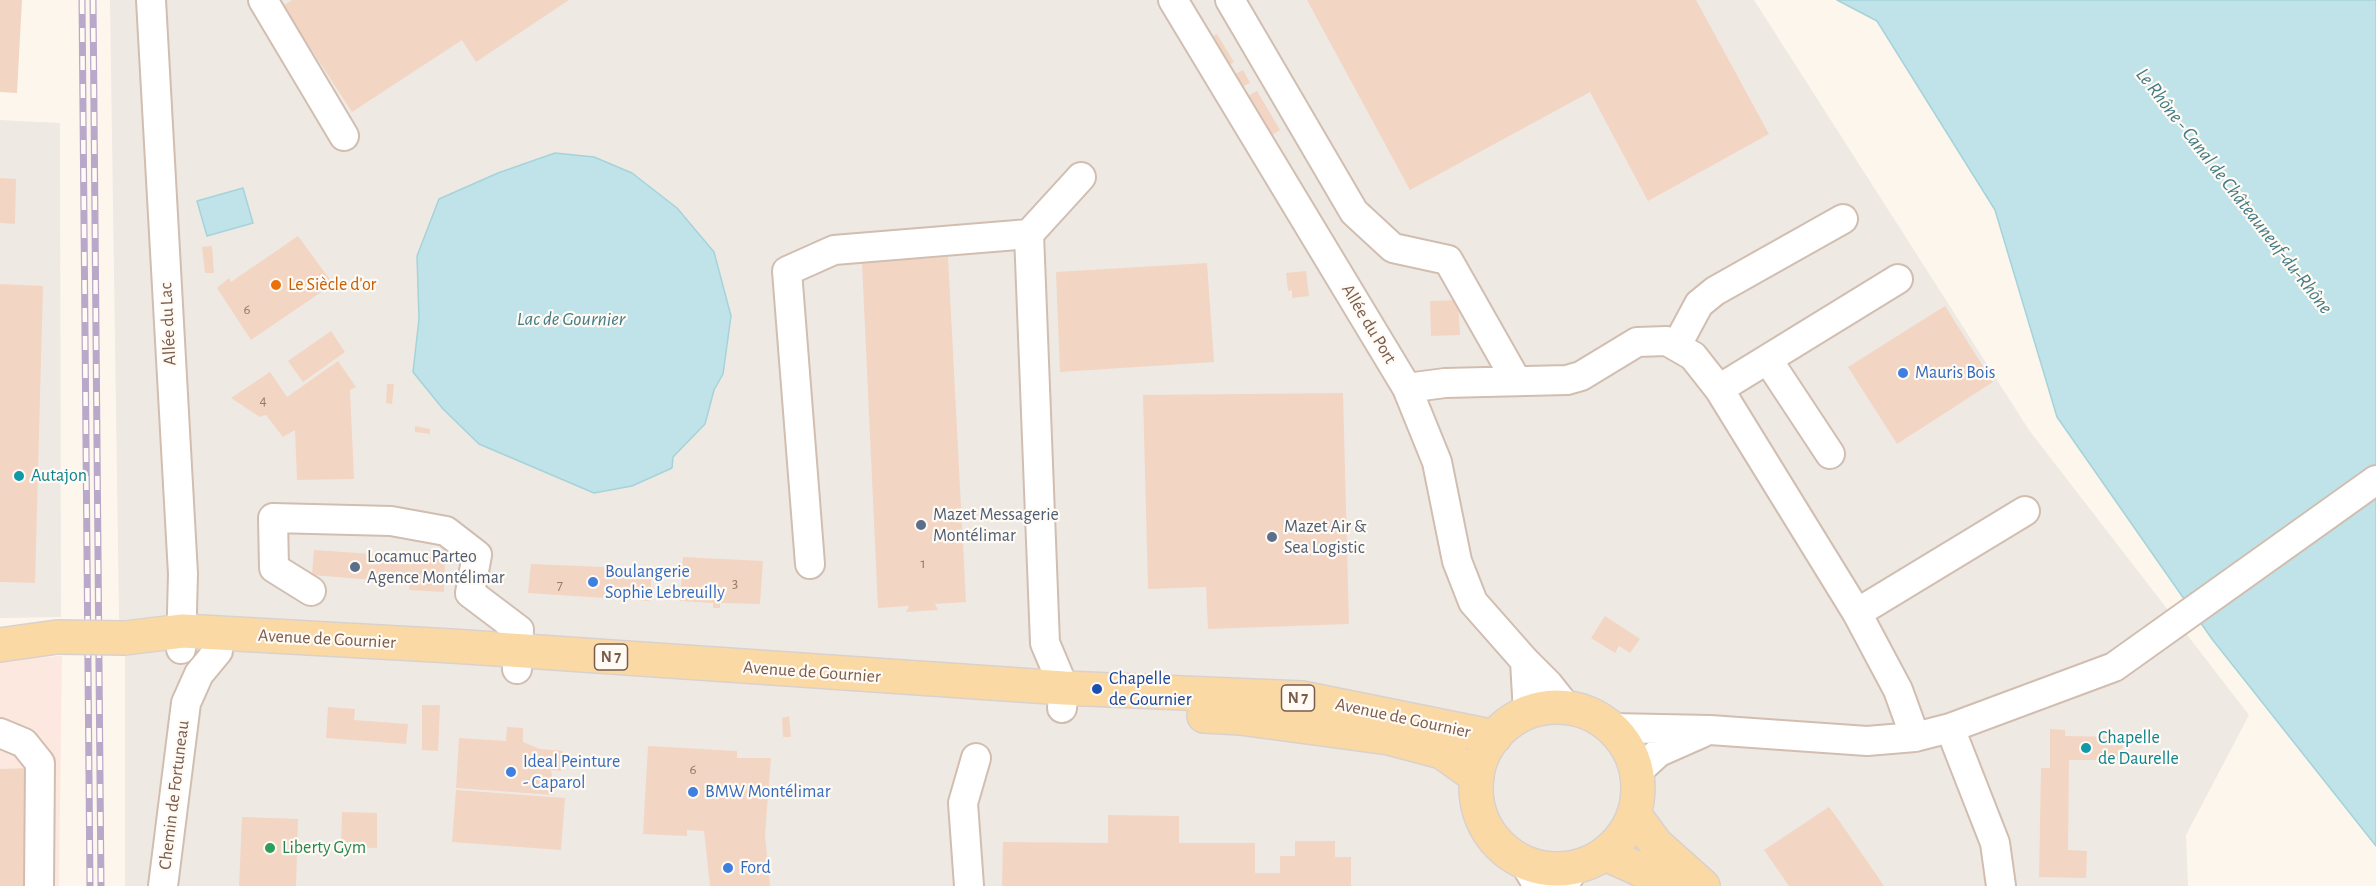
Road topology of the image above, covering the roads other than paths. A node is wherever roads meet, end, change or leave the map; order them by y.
1 (263, 0) edge
2 (1173, 0) edge
3 (1230, 0) edge
4 (152, 1) edge
5 (344, 136) dead end
6 (1081, 177) dead end
7 (1843, 219) dead end
8 (1029, 234) junction
9 (1898, 279) dead end
10 (1677, 345) junction
11 (1768, 360) junction
12 (1516, 380) junction
13 (1407, 388) junction
14 (1719, 389) junction
15 (1830, 454) dead end
16 (2376, 480) edge
17 (2025, 511) dead end
18 (810, 564) dead end
19 (311, 591) dead end
20 (1857, 613) junction
21 (0, 631) edge
22 (49, 637) junction
23 (177, 642) junction
24 (0, 645) edge
25 (218, 651) junction
26 (518, 660) junction
27 (1525, 662) junction
28 (1063, 698) junction
29 (186, 703) junction
30 (1567, 708) junction
31 (1528, 713) junction
32 (1611, 728) junction
33 (1950, 728) junction
34 (1710, 730) junction
35 (0, 734) edge
36 (1495, 736) junction
37 (1916, 737) junction
38 (976, 758) dead end
39 (1636, 772) junction
40 (1477, 777) junction
41 (1634, 814) junction
42 (1605, 854) junction
43 (1531, 874) edge
44 (1569, 876) edge
45 (39, 886) edge
46 (163, 886) edge
47 (969, 886) edge
48 (1664, 886) edge
49 (1702, 886) edge
50 (2001, 886) edge

1 - 5 street
2 - 13 street, Allée du Port
3 - 12 street
4 - 23 street, Allée du Lac
6 - 8 street
7 - 10 street
8 - 18 street
8 - 28 street
9 - 11 street
10 - 12 street
10 - 14 street
11 - 14 street
11 - 15 street
12 - 13 street
13 - 27 street, Allée du Port
14 - 20 street
16 - 33 street
17 - 20 street
19 - 26 street
20 - 37 street
21 - 22 main road, Avenue de Gournier / N 7
22 - 23 main road, Avenue de Gournier / N 7, bridge
22 - 24 main road, Avenue de Gournier / N 7
23 - 25 main road, Avenue de Gournier / N 7
23 - 26 main road, Avenue de Gournier / N 7
23 - 29 street, Chemin de Fortuneau
25 - 26 main road, Avenue de Gournier / N 7
25 - 29 street, Chemin de Fortuneau
26 - 28 main road, Avenue de Gournier / N 7
27 - 30 street, Allée du Port
27 - 31 street
28 - 36 main road, Avenue de Gournier / N 7
28 - 40 main road, Avenue de Gournier / N 7
29 - 46 street, Chemin de Fortuneau
30 - 31 main road
30 - 32 main road
31 - 36 main road
32 - 34 street
32 - 39 main road
33 - 37 street
33 - 50 street
34 - 37 street
34 - 39 street
35 - 45 street
36 - 40 main road
38 - 47 street
39 - 41 main road
40 - 43 main road
41 - 42 main road
41 - 49 main road
42 - 44 main road
42 - 48 main road
43 - 44 main road

